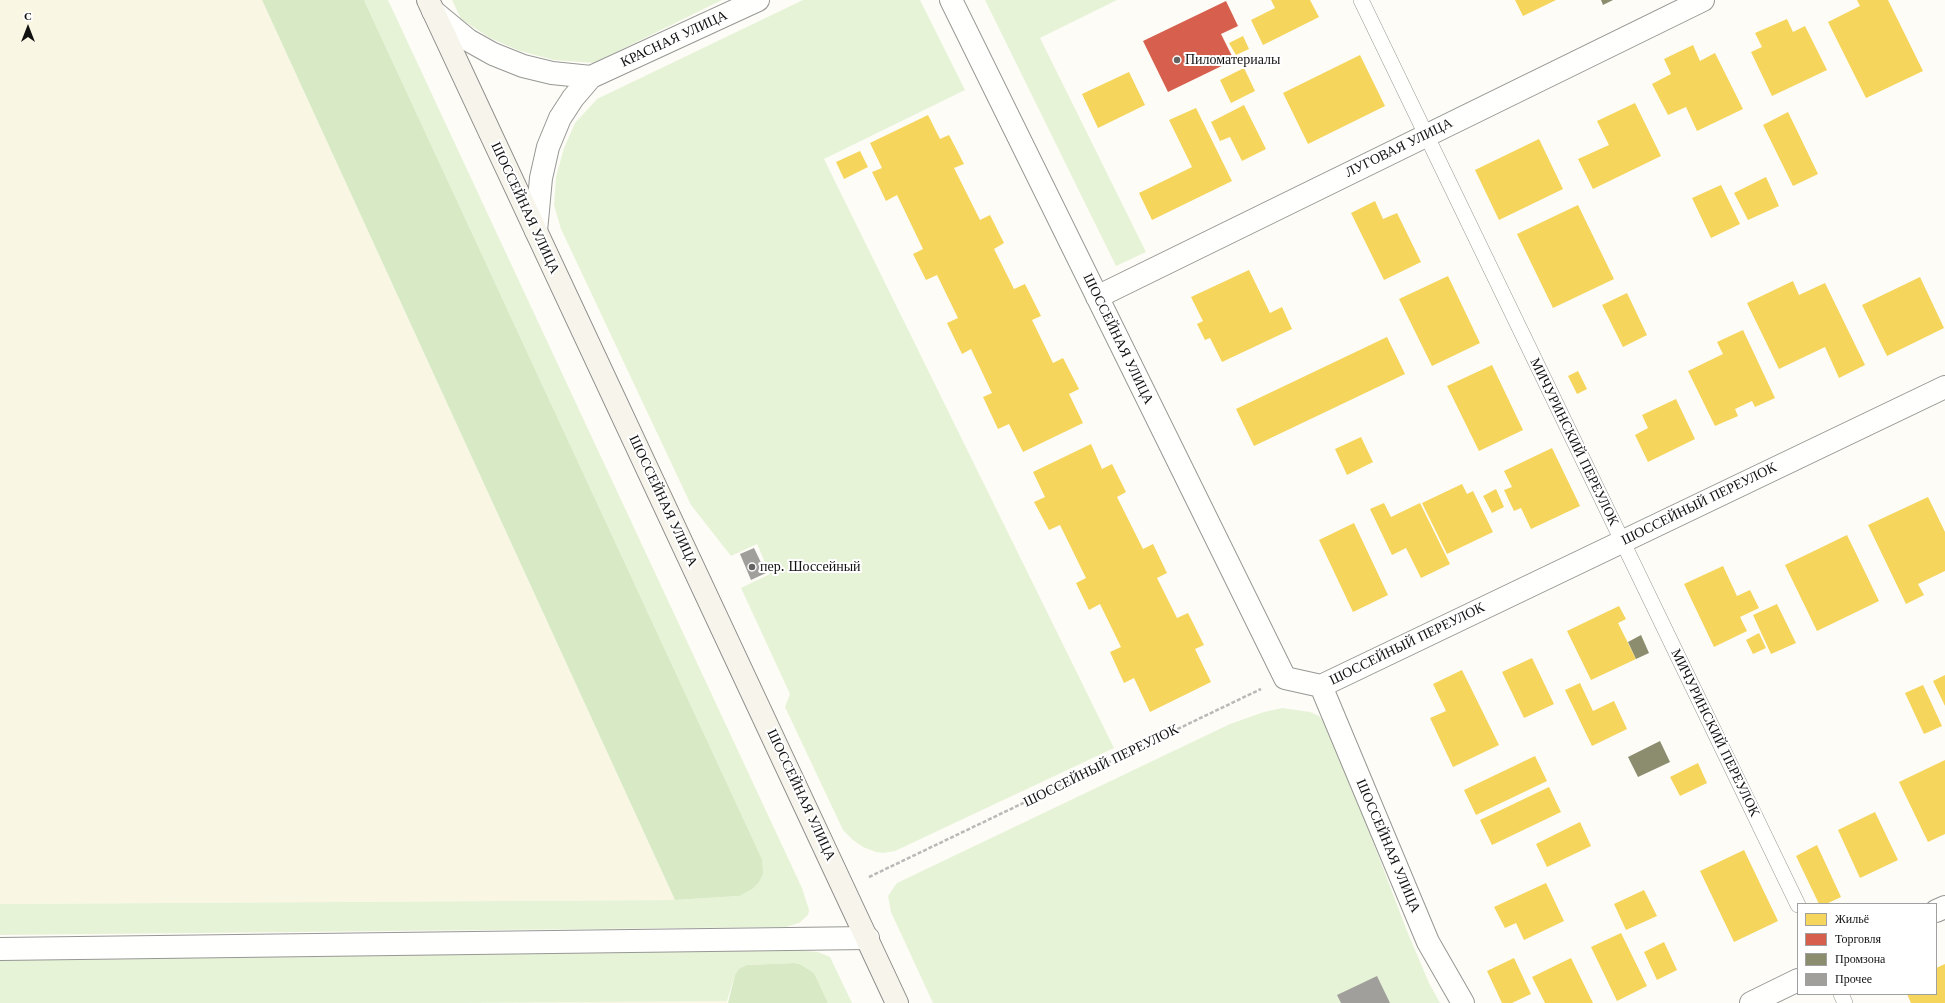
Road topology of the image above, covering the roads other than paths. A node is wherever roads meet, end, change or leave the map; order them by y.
1 (758, 0) edge
2 (951, 0) edge
3 (1361, 0) edge
4 (1703, 0) edge
5 (430, 5) edge
6 (591, 77) junction
7 (1426, 134) junction
8 (536, 231) junction
9 (1097, 297) junction
10 (1945, 387) edge
11 (1622, 541) junction
12 (1285, 678) joint
13 (1321, 686) junction
14 (1797, 903) edge
15 (868, 938) junction
16 (0, 949) edge
17 (1797, 980) edge
18 (898, 1003) edge
19 (1463, 1003) edge
20 (1751, 1003) edge

1 - 6 street, КРАСНАЯ УЛИЦА
2 - 9 street, ШОССЕЙНАЯ УЛИЦА
3 - 7 lane, МИЧУРИНСКИЙ ПЕРЕУЛОК
4 - 7 street, ЛУГОВАЯ УЛИЦА
5 - 6 street
5 - 8 main road, ШОССЕЙНАЯ УЛИЦА
6 - 8 street
7 - 9 street, ЛУГОВАЯ УЛИЦА
7 - 11 lane, МИЧУРИНСКИЙ ПЕРЕУЛОК
8 - 15 main road, ШОССЕЙНАЯ УЛИЦА
9 - 12 street, ШОССЕЙНАЯ УЛИЦА
10 - 11 street, ШОССЕЙНЫЙ ПЕРЕУЛОК
11 - 13 street, ШОССЕЙНЫЙ ПЕРЕУЛОК
11 - 14 lane, МИЧУРИНСКИЙ ПЕРЕУЛОК
12 - 13 street, ШОССЕЙНЫЙ ПЕРЕУЛОК
13 - 19 street, ШОССЕЙНАЯ УЛИЦА
15 - 16 street
15 - 18 main road, ШОССЕЙНАЯ УЛИЦА
17 - 20 street

